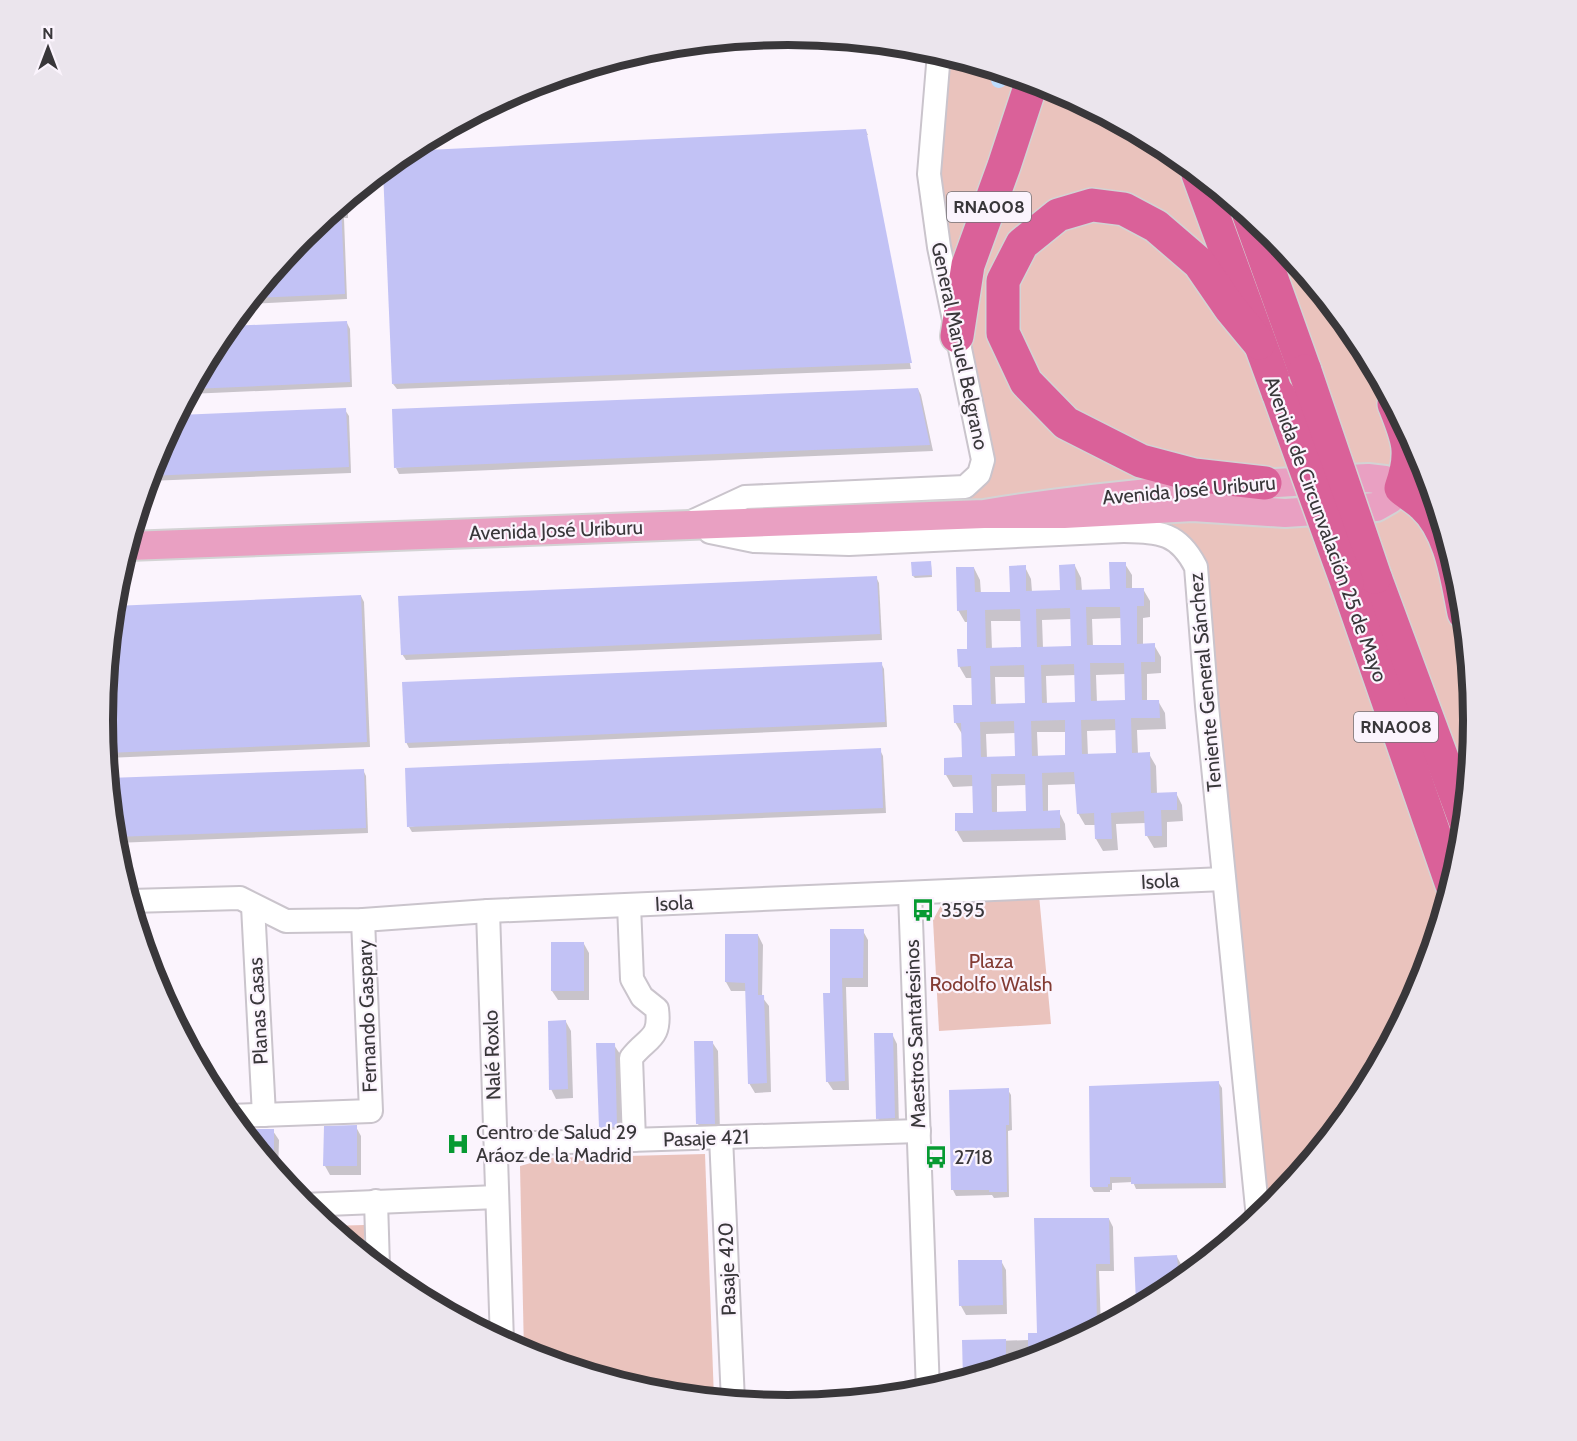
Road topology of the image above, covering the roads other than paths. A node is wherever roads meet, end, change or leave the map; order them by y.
1 (938, 62) edge
2 (1029, 89) edge
3 (1203, 187) edge
4 (1255, 233) edge
5 (957, 336) junction
6 (1259, 343) junction
7 (1408, 451) edge
8 (1265, 483) junction
9 (1401, 489) junction
10 (984, 514) junction
11 (1432, 517) edge
12 (682, 526) junction
13 (136, 546) edge
14 (1361, 580) junction
15 (1458, 805) edge
16 (1447, 870) edge
17 (1224, 879) junction
18 (138, 901) edge
19 (910, 902) junction
20 (629, 905) junction
21 (252, 906) junction
22 (488, 911) junction
23 (363, 920) junction
24 (264, 1115) junction
25 (241, 1116) edge
26 (919, 1131) junction
27 (721, 1137) junction
28 (634, 1140) junction
29 (495, 1154) junction
30 (497, 1197) junction
31 (376, 1202) junction
32 (318, 1204) edge
33 (1257, 1207) edge
34 (378, 1257) edge
35 (502, 1332) edge
36 (928, 1381) edge
37 (733, 1394) edge

1 - 5 street, General Manuel Belgrano
2 - 5 highway, RNA008
3 - 6 highway, Avenida de Circunvalación 25 de Mayo / RNA008
4 - 14 highway, Avenida de Circunvalación 25 de Mayo / RNA008, bridge
5 - 12 street, General Manuel Belgrano
6 - 8 highway
6 - 14 highway, Avenida de Circunvalación 25 de Mayo / RNA008, bridge
7 - 9 highway
8 - 9 main road, Avenida José Uriburu
8 - 10 main road, Avenida José Uriburu
9 - 10 main road, Avenida José Uriburu
9 - 11 highway
10 - 12 main road, Avenida José Uriburu
12 - 13 main road, Avenida José Uriburu
12 - 17 street, Teniente General Sánchez
14 - 15 highway, Avenida de Circunvalación 25 de Mayo / RNA008
14 - 16 highway, Avenida de Circunvalación 25 de Mayo / RNA008
17 - 19 street, Isola
17 - 33 street, Teniente General Sánchez
18 - 21 street, Isola
19 - 20 street, Isola
19 - 26 street, Maestros Santafesinos
20 - 22 street, Isola
20 - 28 street
21 - 23 street, Isola
21 - 24 street, Planas Casas
22 - 23 street, Isola
22 - 29 street, Nalé Roxlo
23 - 24 street, Fernando Gaspary
24 - 25 street
26 - 27 street, Pasaje 421
26 - 36 street, Maestros Santafesinos
27 - 28 street, Pasaje 421
27 - 37 street, Pasaje 420
28 - 29 street, Pasaje 421
29 - 30 street, Nalé Roxlo
30 - 31 street
30 - 35 street, Nalé Roxlo
31 - 32 street
31 - 34 street

